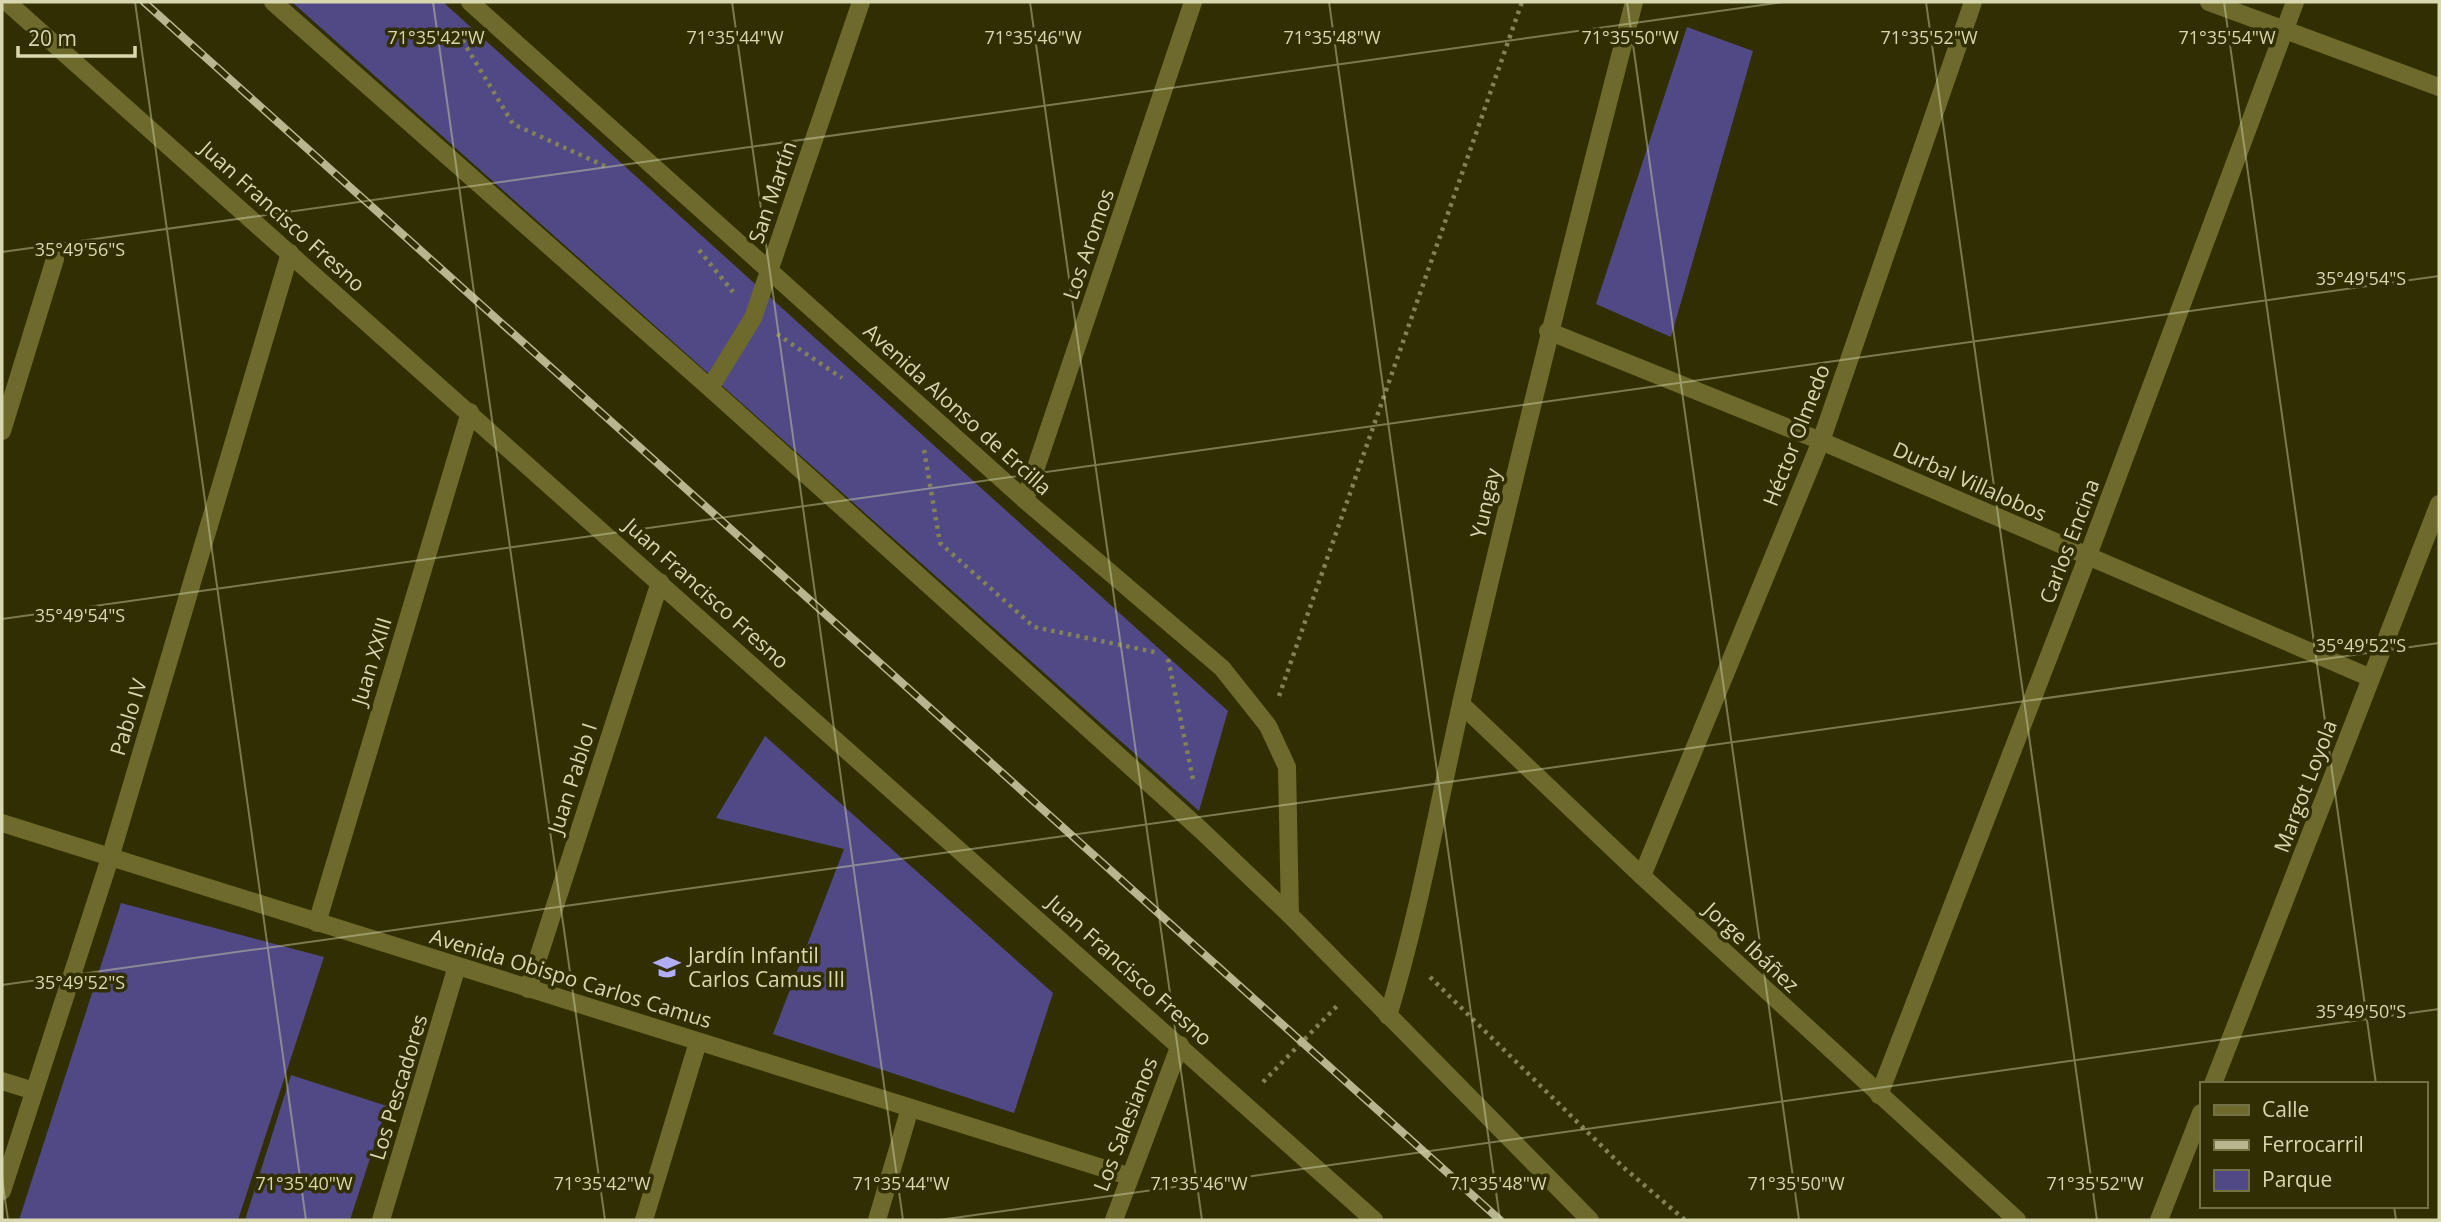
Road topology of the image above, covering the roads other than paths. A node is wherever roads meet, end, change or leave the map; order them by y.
1 (7, 2) edge
2 (272, 2) edge
3 (470, 2) edge
4 (861, 2) edge
5 (1193, 2) edge
6 (1634, 2) edge
7 (1972, 2) edge
8 (2209, 2) edge
9 (2295, 2) edge
10 (2286, 29) junction
11 (2439, 87) edge
12 (290, 253) junction
13 (55, 259) dead end
14 (769, 271) junction
15 (1548, 331) junction
16 (710, 388) junction
17 (470, 412) junction
18 (2, 431) edge
19 (1821, 441) junction
20 (1025, 500) junction
21 (2439, 504) edge
22 (2087, 558) junction
23 (660, 582) junction
24 (2371, 678) junction
25 (1461, 704) junction
26 (2, 824) edge
27 (110, 858) junction
28 (1642, 876) junction
29 (1290, 915) junction
30 (317, 923) junction
31 (457, 966) junction
32 (528, 989) junction
33 (1388, 1016) junction
34 (698, 1042) junction
35 (1180, 1045) junction
36 (2, 1080) edge
37 (2214, 1082) edge
38 (34, 1091) junction
39 (1879, 1095) junction
40 (910, 1108) junction
41 (2200, 1116) edge
42 (1128, 1176) junction
43 (2, 1191) edge
44 (382, 1220) edge
45 (644, 1220) edge
46 (877, 1220) edge
47 (1114, 1220) edge
48 (1374, 1220) edge
49 (1590, 1220) edge
50 (2017, 1220) edge
51 (2159, 1220) edge

1 - 12 street, Juan Francisco Fresno
2 - 16 street
3 - 14 street, Avenida Alonso de Ercilla
4 - 14 street, San Martín
5 - 20 street, Los Aromos
6 - 15 street, Yungay
7 - 19 street, Héctor Olmedo
8 - 10 street
9 - 10 street, Carlos Encina
10 - 11 street
10 - 22 street, Carlos Encina
12 - 17 street, Juan Francisco Fresno
12 - 27 street, Pablo IV
13 - 18 street
14 - 16 street, San Martín
14 - 20 street, Avenida Alonso de Ercilla
15 - 19 street, Durbal Villalobos
15 - 25 street, Yungay
16 - 29 street
17 - 23 street, Juan Francisco Fresno
17 - 30 street, Juan XXIII
19 - 22 street, Durbal Villalobos
19 - 28 street, Héctor Olmedo
20 - 29 street, Avenida Alonso de Ercilla
21 - 24 street, Margot Loyola
22 - 24 street, Durbal Villalobos
22 - 39 street, Carlos Encina
23 - 32 street, Juan Pablo I
23 - 35 street, Juan Francisco Fresno
24 - 37 street, Margot Loyola
25 - 28 street, Jorge Ibáñez
25 - 33 street, Yungay
26 - 27 street, Avenida Obispo Carlos Camus
27 - 30 street, Avenida Obispo Carlos Camus
27 - 38 street, Pablo IV
28 - 39 street, Jorge Ibáñez
29 - 33 street
30 - 31 street, Avenida Obispo Carlos Camus
31 - 32 street, Avenida Obispo Carlos Camus
31 - 44 street, Los Pescadores
32 - 34 street, Avenida Obispo Carlos Camus
33 - 49 street
34 - 40 street, Avenida Obispo Carlos Camus
34 - 45 street
35 - 42 street, Los Salesianos
35 - 48 street, Juan Francisco Fresno
36 - 38 street
38 - 43 street, Pablo IV
39 - 50 street, Jorge Ibáñez
40 - 42 street, Avenida Obispo Carlos Camus
40 - 46 street
41 - 51 street
42 - 47 street, Los Salesianos

